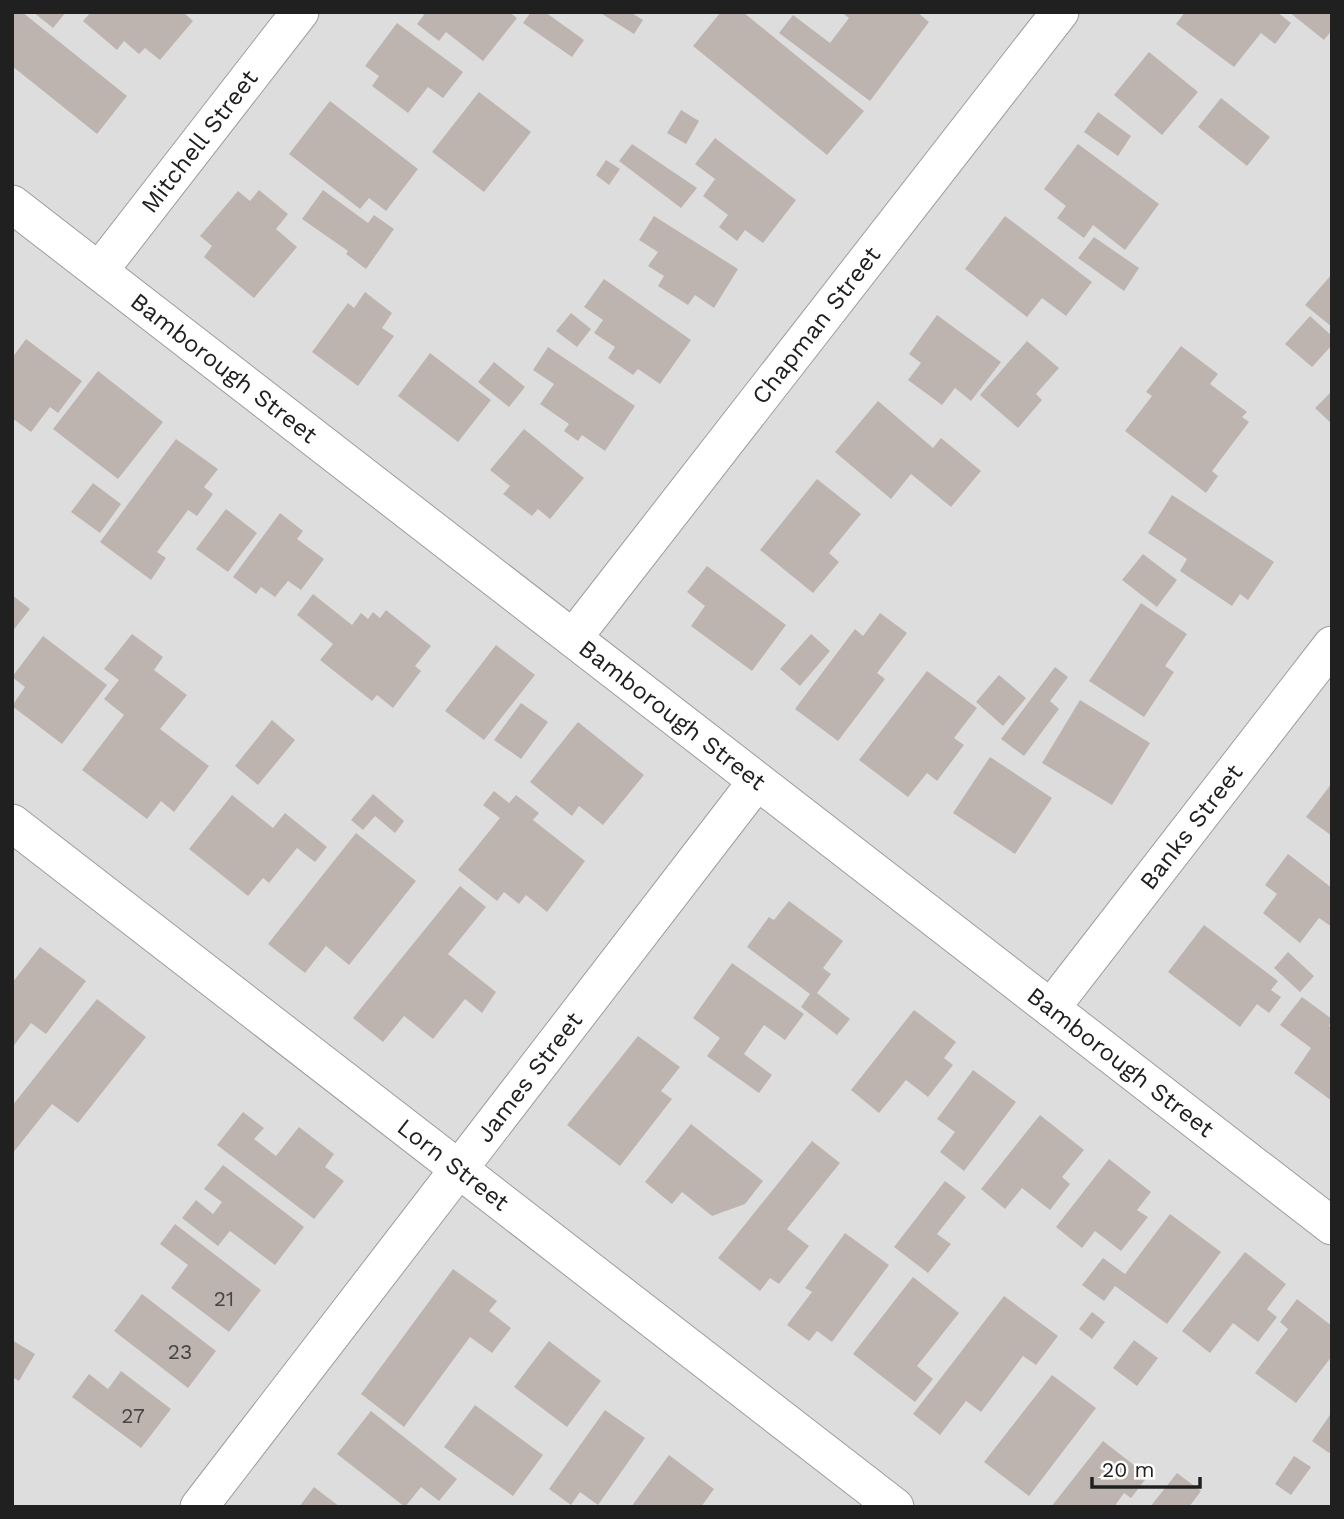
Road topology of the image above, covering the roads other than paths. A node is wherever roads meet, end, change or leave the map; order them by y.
1 (300, 12) edge
2 (1060, 12) edge
3 (12, 204) edge
4 (99, 271) junction
5 (573, 638) junction
6 (1332, 645) edge
7 (757, 781) junction
8 (12, 823) edge
9 (1051, 1009) junction
10 (459, 1169) junction
11 (1332, 1226) edge
12 (199, 1507) edge
13 (895, 1507) edge

1 - 4 street, Mitchell Street
2 - 5 street, Chapman Street
3 - 4 street, Bamborough Street
4 - 5 street, Bamborough Street
5 - 7 street, Bamborough Street
6 - 9 street, Banks Street
7 - 9 street, Bamborough Street
7 - 10 street, James Street
8 - 10 street, Lorn Street
9 - 11 street, Bamborough Street
10 - 12 street, James Street
10 - 13 street, Lorn Street

